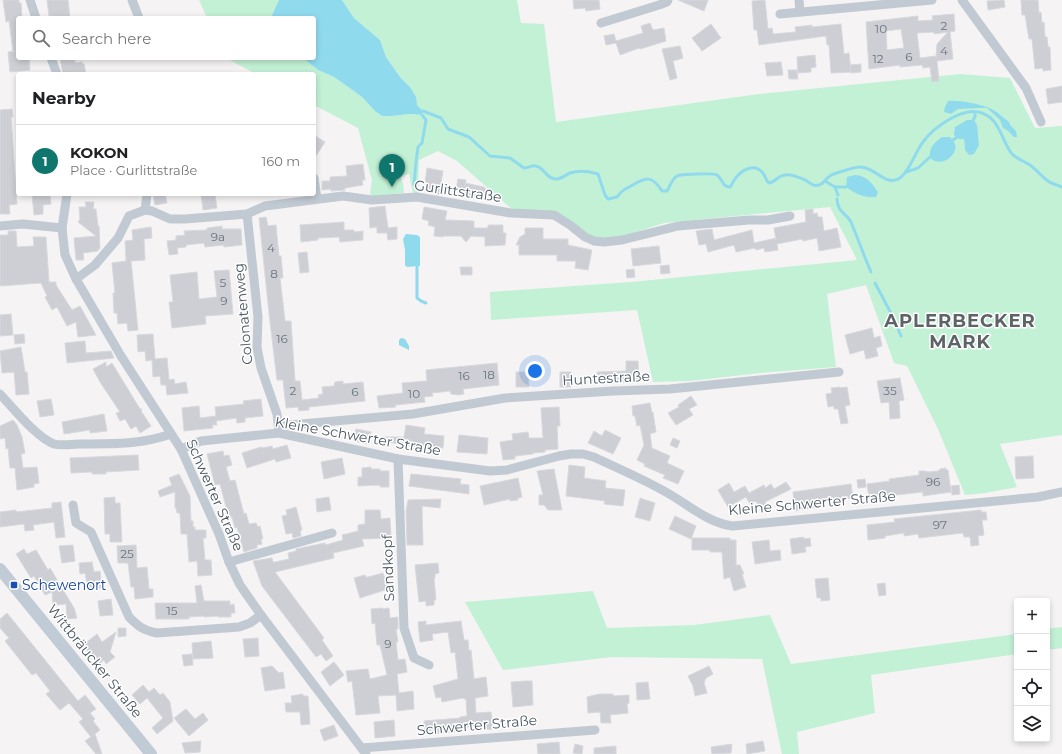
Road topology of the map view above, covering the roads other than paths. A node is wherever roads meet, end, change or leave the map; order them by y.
1 (30, 0) edge
2 (132, 0) edge
3 (668, 0) edge
4 (799, 0) edge
5 (932, 0) edge
6 (962, 0) edge
7 (800, 12) junction
8 (780, 14) dead end
9 (35, 16) edge
10 (138, 16) edge
11 (601, 24) dead end
12 (52, 60) edge
13 (56, 72) edge
14 (1041, 122) dead end
15 (316, 192) edge
16 (67, 196) edge
17 (147, 196) edge
18 (317, 199) junction
19 (145, 210) junction
20 (248, 214) junction
21 (790, 216) dead end
22 (0, 226) edge
23 (62, 228) junction
24 (76, 279) junction
25 (839, 372) dead end
26 (0, 394) edge
27 (279, 430) junction
28 (171, 434) junction
29 (181, 449) junction
30 (398, 459) junction
31 (1062, 492) edge
32 (73, 505) dead end
33 (332, 532) dead end
34 (229, 562) junction
35 (0, 569) edge
36 (261, 615) junction
37 (429, 665) dead end
38 (595, 730) dead end
39 (364, 751) edge
40 (151, 754) edge

1 - 9 street
2 - 10 street
3 - 11 street
4 - 7 street
5 - 7 street
6 - 14 street
7 - 8 street
12 - 13 street
15 - 18 street
16 - 23 street, Schwerter Straße
17 - 19 street
18 - 20 street, Gurlittstraße
18 - 21 street, Gurlittstraße
19 - 20 street, Gurlittstraße
19 - 24 street
20 - 27 street, Colonatenweg
22 - 23 street
23 - 24 street, Schwerter Straße
24 - 28 street, Schwerter Straße
25 - 27 street, Huntestraße
26 - 28 street
27 - 29 street, Kleine Schwerter Straße
27 - 30 street, Kleine Schwerter Straße
28 - 29 street, Schwerter Straße
29 - 34 street, Schwerter Straße
30 - 31 street, Kleine Schwerter Straße
30 - 37 street, Sandkopf
32 - 36 street
33 - 34 street
34 - 36 street, Schwerter Straße
35 - 40 main road, Wittbräucker Straße
36 - 39 street, Schwerter Straße
38 - 39 street, Schwerter Straße

